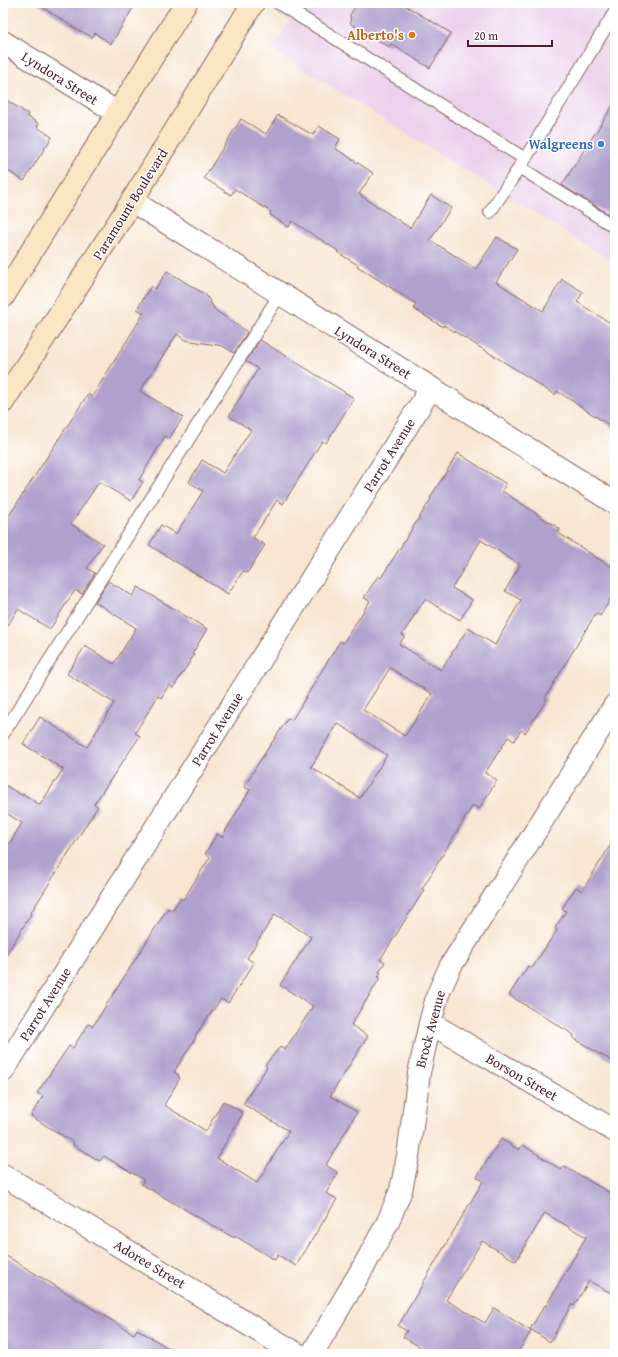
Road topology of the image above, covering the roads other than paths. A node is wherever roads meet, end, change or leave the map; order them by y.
1 (186, 3) edge
2 (253, 3) edge
3 (278, 3) edge
4 (615, 12) edge
5 (3, 42) edge
6 (118, 113) junction
7 (522, 163) junction
8 (132, 201) junction
9 (490, 212) dead end
10 (615, 227) edge
11 (280, 294) junction
12 (3, 297) edge
13 (431, 388) junction
14 (3, 402) edge
15 (615, 503) edge
16 (615, 705) edge
17 (3, 734) edge
18 (430, 1023) junction
19 (3, 1071) edge
20 (615, 1131) edge
21 (3, 1175) edge
22 (297, 1354) edge
23 (312, 1354) edge

1 - 6 main road
2 - 8 main road, Paramount Boulevard
3 - 7 lane
4 - 7 lane
5 - 6 street, Lyndora Street
6 - 12 main road
7 - 9 lane
7 - 10 lane
8 - 11 street, Lyndora Street
8 - 14 main road, Paramount Boulevard
11 - 13 street, Lyndora Street
11 - 17 lane
13 - 15 street, Lyndora Street
13 - 19 street, Parrot Avenue
16 - 18 street, Brock Avenue
18 - 20 street, Borson Street
18 - 23 street, Brock Avenue
21 - 22 street, Adoree Street

